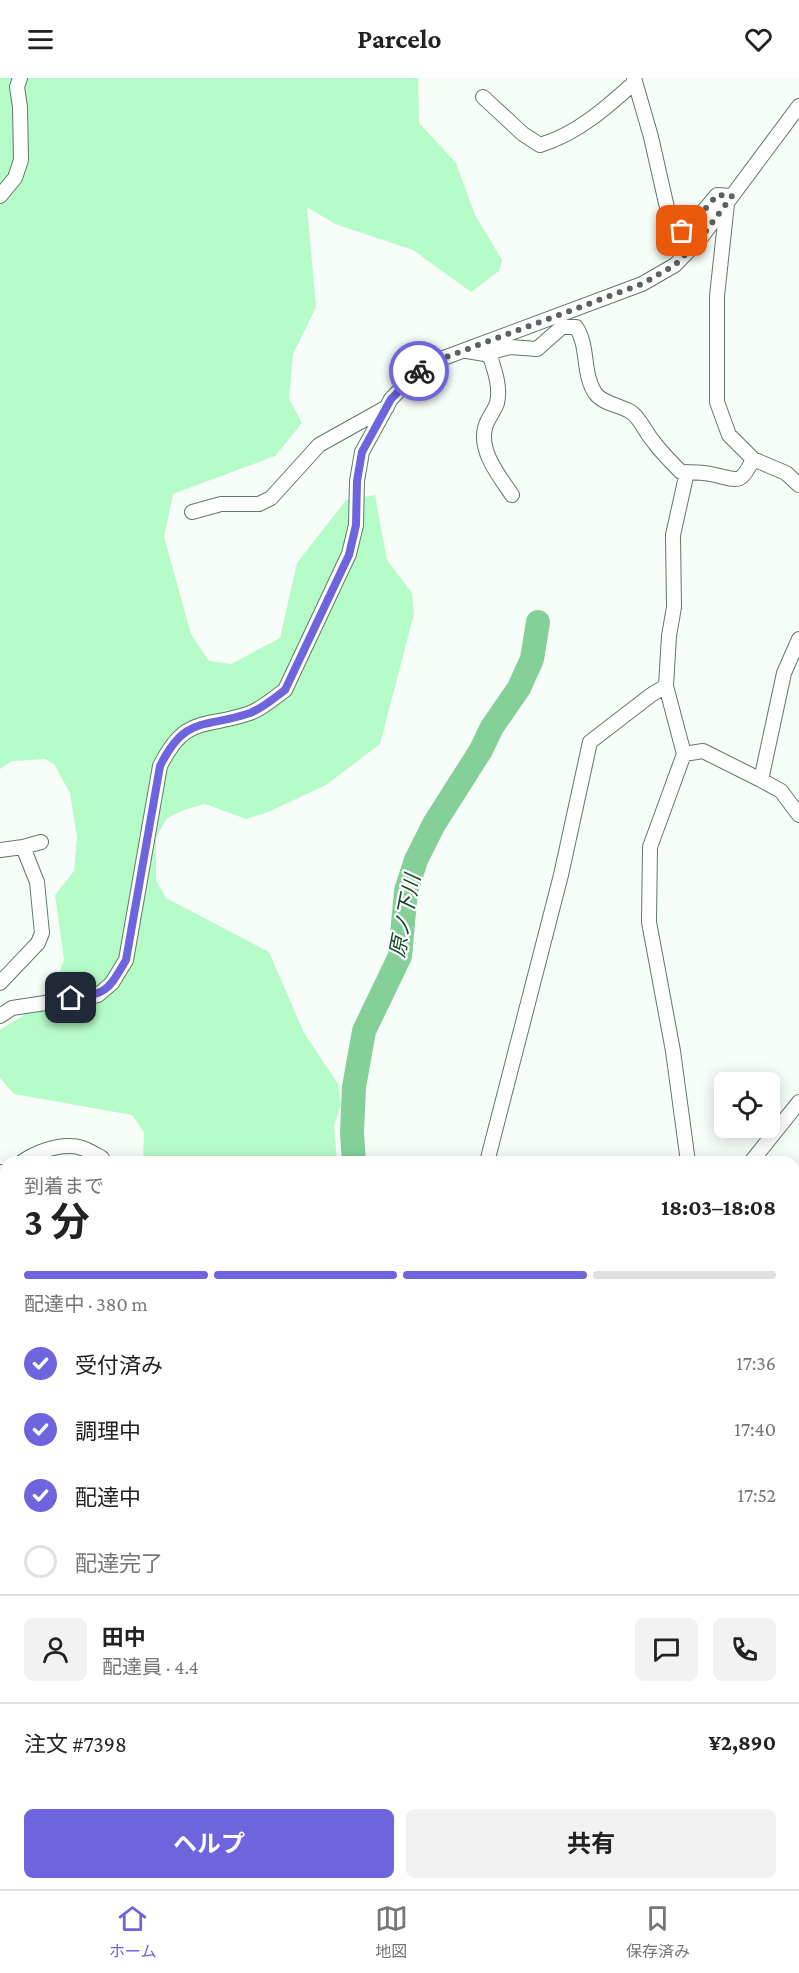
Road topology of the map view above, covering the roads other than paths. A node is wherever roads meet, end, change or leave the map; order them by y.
1 (21, 78) edge
2 (634, 79) edge
3 (483, 98) dead end
4 (799, 106) edge
5 (0, 196) edge
6 (730, 200) junction
7 (465, 350) junction
8 (489, 353) junction
9 (387, 407) junction
10 (753, 459) junction
11 (687, 472) junction
12 (799, 485) edge
13 (512, 495) dead end
14 (192, 512) dead end
15 (799, 639) edge
16 (666, 686) junction
17 (684, 754) junction
18 (762, 780) junction
19 (799, 814) edge
20 (41, 842) dead end
21 (23, 847) junction
22 (0, 850) edge
23 (0, 983) edge
24 (0, 1016) edge
25 (799, 1102) edge
26 (32, 1156) edge
27 (98, 1156) edge
28 (490, 1156) edge
29 (687, 1156) edge
30 (756, 1156) edge

1 - 5 street
2 - 3 street
2 - 6 street
4 - 6 street
6 - 7 street
6 - 10 street
7 - 8 street
7 - 9 street
8 - 11 street
8 - 13 street
9 - 14 street
9 - 24 street
10 - 11 street
10 - 12 street
11 - 16 street
15 - 18 street
16 - 17 street
16 - 28 street
17 - 18 street
17 - 29 street
18 - 19 street
20 - 21 street
21 - 22 street
21 - 23 street
25 - 30 street
26 - 27 street

